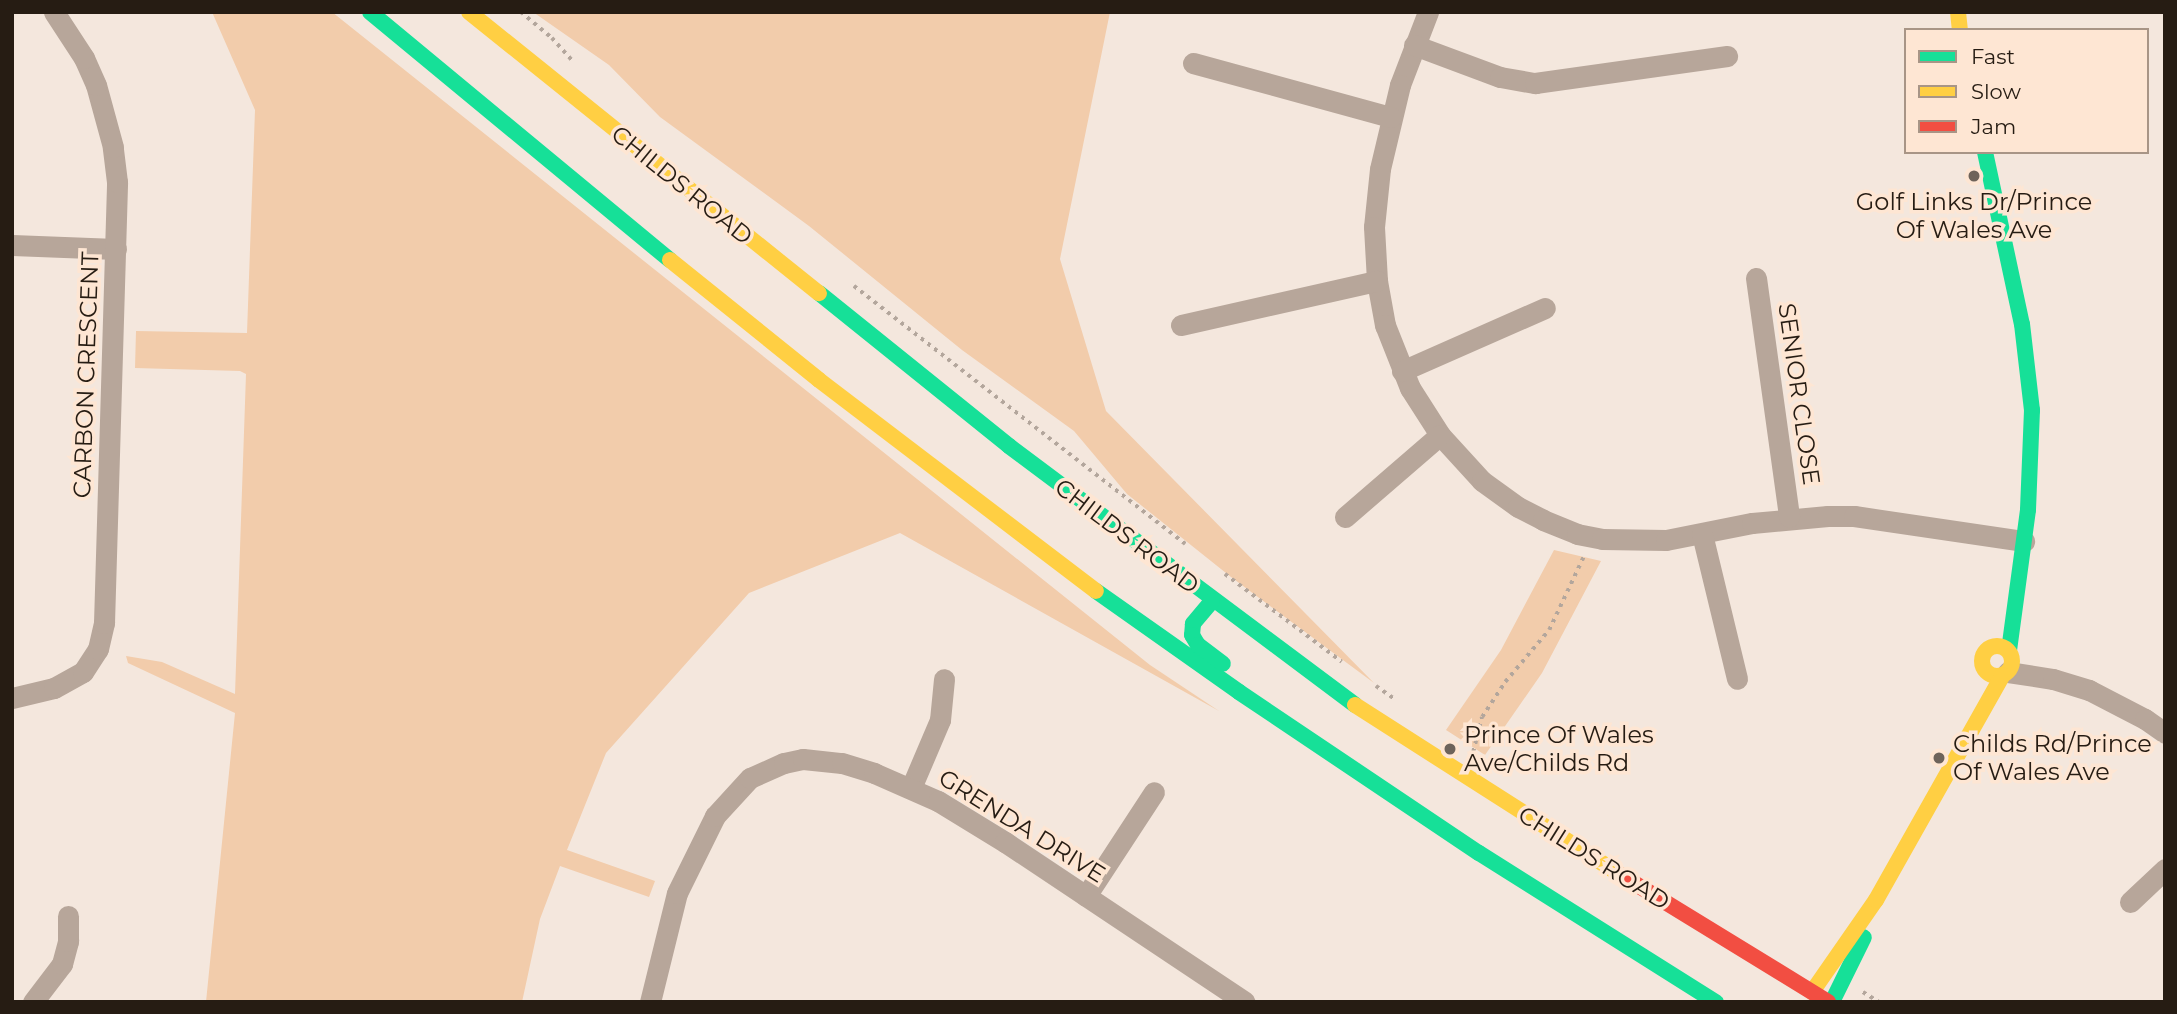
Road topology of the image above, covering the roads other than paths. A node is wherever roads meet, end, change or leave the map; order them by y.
1 (54, 12) edge
2 (370, 12) edge
3 (469, 12) edge
4 (1428, 12) edge
5 (1414, 45) junction
6 (1727, 56) dead end
7 (1193, 63) dead end
8 (1391, 117) junction
9 (1985, 154) edge
10 (12, 245) edge
11 (116, 249) junction
12 (1756, 278) dead end
13 (1377, 281) junction
14 (1545, 308) dead end
15 (1181, 325) dead end
16 (1402, 371) junction
17 (1440, 435) junction
18 (1345, 517) dead end
19 (1789, 517) junction
20 (1702, 534) junction
21 (2024, 541) junction
22 (2013, 600) junction
23 (1212, 601) junction
24 (1990, 647) junction
25 (2008, 663) junction
26 (1985, 670) junction
27 (944, 679) dead end
28 (1737, 679) dead end
29 (12, 698) edge
30 (1974, 723) junction
31 (2165, 733) edge
32 (911, 788) junction
33 (1154, 792) dead end
34 (1408, 806) junction
35 (2165, 869) edge
36 (1086, 896) junction
37 (1876, 900) junction
38 (2130, 902) dead end
39 (68, 916) dead end
40 (1810, 997) edge
41 (33, 1002) edge
42 (650, 1002) edge
43 (1245, 1002) edge
44 (1716, 1002) edge
45 (1830, 1002) edge

1 - 11 street, CARBON CRESCENT
2 - 34 main road
3 - 23 main road, CHILDS ROAD
4 - 5 street
5 - 6 street
5 - 8 street
7 - 8 street
8 - 13 street
9 - 21 main road
10 - 11 street
11 - 29 street, CARBON CRESCENT
12 - 19 street, SENIOR CLOSE
13 - 15 street
13 - 16 street
14 - 16 street
16 - 17 street
17 - 18 street
17 - 20 street
19 - 20 street
19 - 21 street
20 - 28 street
21 - 22 main road
22 - 24 main road
22 - 25 main road
23 - 34 main road
23 - 40 main road, CHILDS ROAD
24 - 25 main road
24 - 26 main road
25 - 26 main road
25 - 30 main road
25 - 31 street
26 - 30 main road
27 - 32 street
30 - 37 main road
32 - 36 street, GRENDA DRIVE
32 - 42 street, GRENDA DRIVE
33 - 36 street
34 - 44 main road
35 - 38 street
36 - 43 street, GRENDA DRIVE
37 - 40 main road
37 - 45 main road
39 - 41 street
40 - 45 main road, CHILDS ROAD

